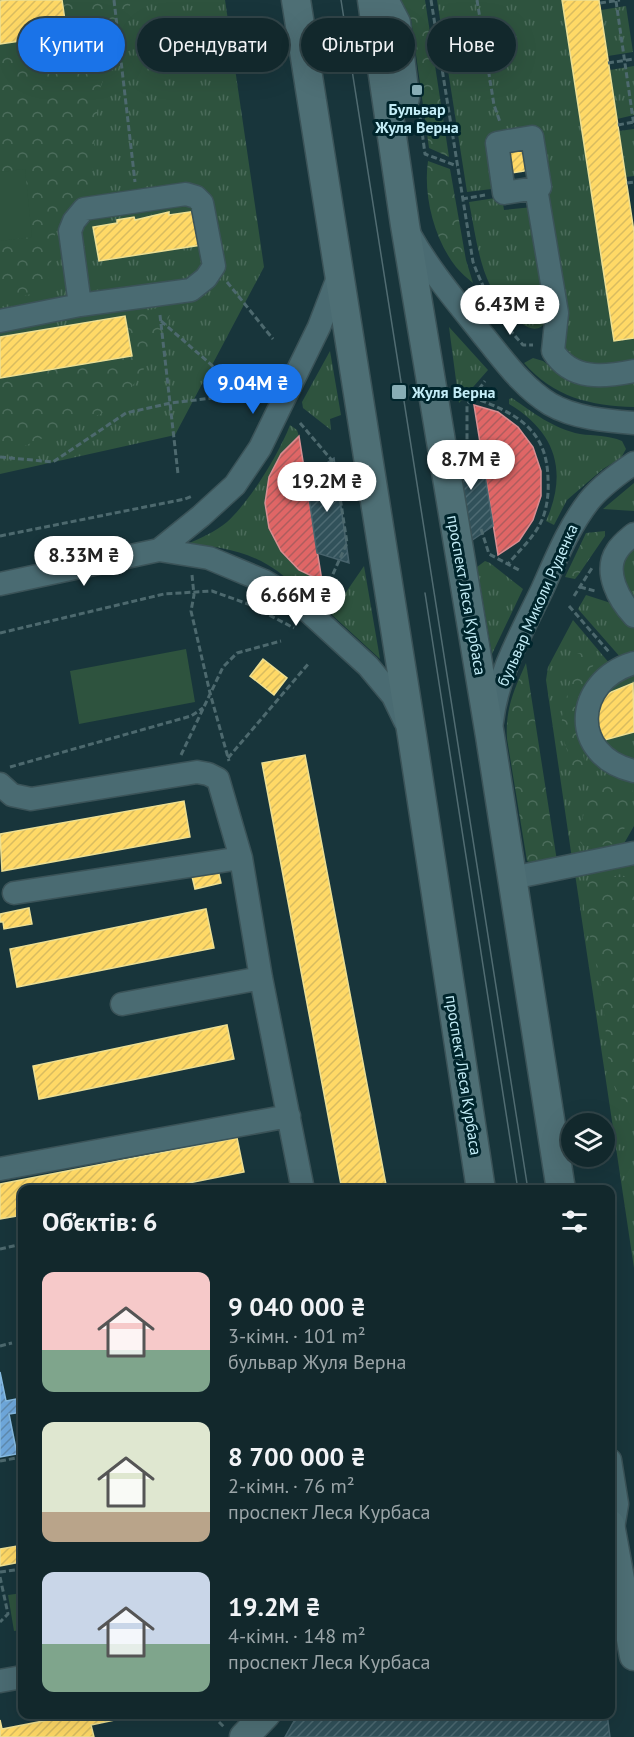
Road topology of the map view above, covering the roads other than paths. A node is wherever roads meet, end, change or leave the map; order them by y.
1 (296, 0) edge
2 (372, 0) edge
3 (384, 0) edge
4 (398, 182) junction
5 (536, 188) junction
6 (405, 225) junction
7 (339, 275) junction
8 (80, 305) junction
9 (0, 321) edge
10 (634, 370) edge
11 (634, 423) edge
12 (634, 463) edge
13 (634, 534) edge
14 (159, 550) junction
15 (0, 584) edge
16 (634, 616) edge
17 (628, 665) edge
18 (412, 736) junction
19 (490, 736) junction
20 (634, 771) edge
21 (0, 784) edge
22 (634, 853) edge
23 (241, 858) junction
24 (512, 878) junction
25 (14, 893) dead end
26 (261, 978) junction
27 (122, 1004) dead end
28 (289, 1116) junction
29 (0, 1169) edge
30 (302, 1185) edge
31 (480, 1185) edge
32 (560, 1185) edge
33 (615, 1497) edge
34 (615, 1512) edge
35 (615, 1544) edge
36 (615, 1552) edge
37 (634, 1589) edge
38 (634, 1656) edge
39 (18, 1678) edge
40 (0, 1682) edge

1 - 7 main road, проспект Леся Курбаса
2 - 4 main road, проспект Леся Курбаса
3 - 4 main road
4 - 6 main road, проспект Леся Курбаса
5 - 5 street
5 - 10 street
6 - 11 street
6 - 19 main road, проспект Леся Курбаса
7 - 14 street
7 - 18 main road, проспект Леся Курбаса
8 - 8 street
8 - 9 street
12 - 19 street, бульвар Миколи Руденка
13 - 16 street
14 - 15 street
14 - 18 street
17 - 20 street
18 - 31 main road, проспект Леся Курбаса
19 - 24 main road, проспект Леся Курбаса
21 - 23 street
22 - 24 street
23 - 25 street
23 - 26 street
24 - 32 main road, проспект Леся Курбаса
26 - 27 street
26 - 28 street
28 - 29 street
28 - 30 street
33 - 34 street
35 - 37 main road
36 - 38 main road
39 - 40 street

